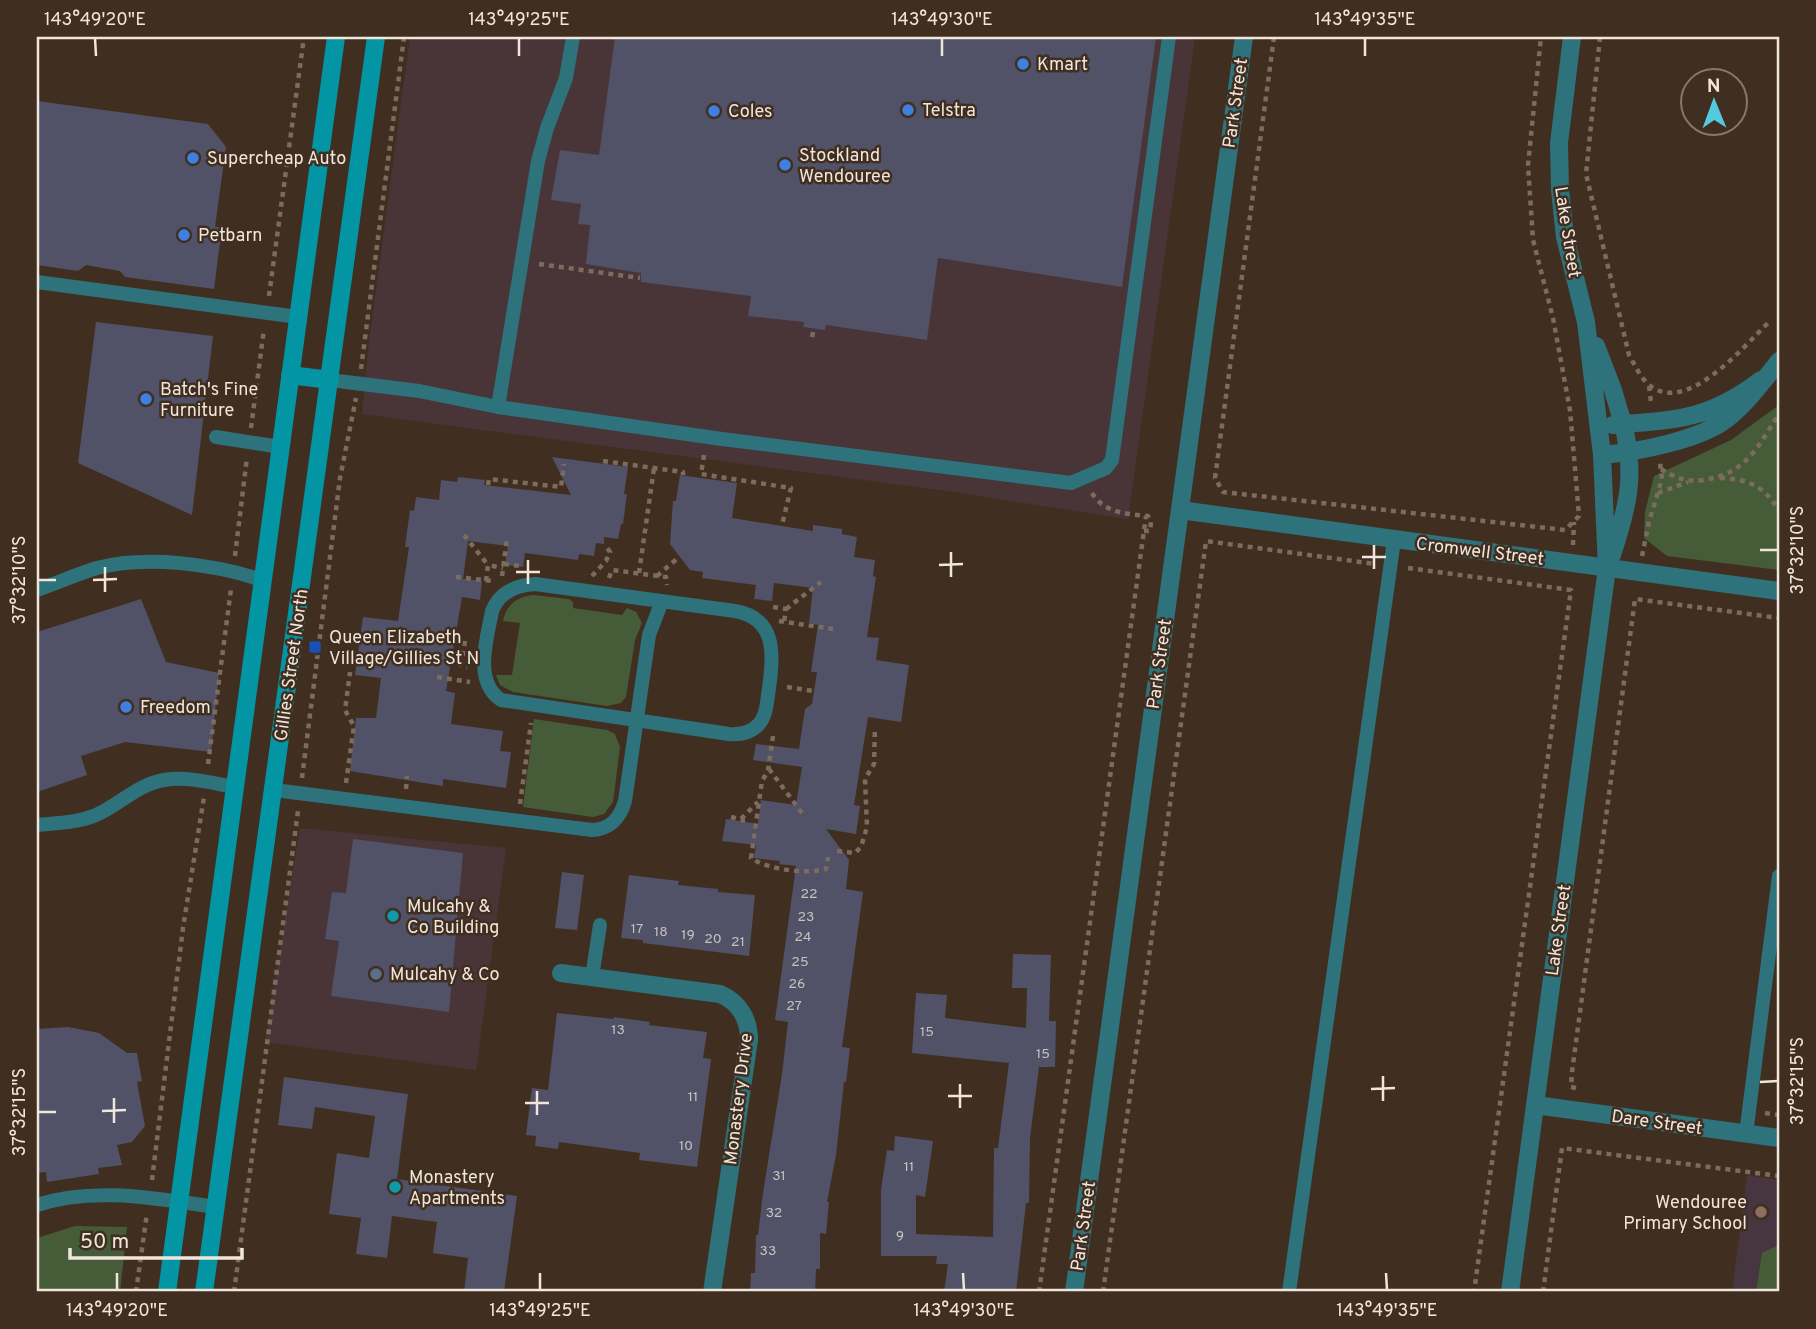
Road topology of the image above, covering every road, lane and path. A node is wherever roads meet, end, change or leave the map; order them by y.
1 (304, 37) edge
2 (336, 37) edge
3 (376, 37) edge
4 (404, 37) edge
5 (573, 37) edge
6 (1169, 37) edge
7 (1244, 37) edge
8 (1274, 37) edge
9 (1572, 37) edge
10 (1600, 37) edge
11 (521, 262) junction
12 (640, 278) dead end
13 (37, 282) edge
14 (266, 313) junction
15 (298, 317) junction
16 (1586, 322) junction
17 (1768, 323) dead end
18 (814, 328) dead end
19 (812, 337) dead end
20 (1779, 361) edge
21 (1562, 362) dead end
22 (290, 375) junction
23 (330, 380) junction
24 (1761, 380) junction
25 (359, 384) junction
26 (498, 407) junction
27 (1779, 414) edge
28 (1623, 424) junction
29 (1599, 426) junction
30 (216, 437) dead end
31 (249, 442) junction
32 (280, 447) junction
33 (1629, 452) junction
34 (1602, 455) junction
35 (703, 459) dead end
36 (603, 461) dead end
37 (564, 464) dead end
38 (654, 468) junction
39 (1661, 468) dead end
40 (682, 475) dead end
41 (1085, 478) junction
42 (1704, 480) junction
43 (1692, 481) junction
44 (488, 485) dead end
45 (1213, 490) dead end
46 (1223, 492) junction
47 (1658, 493) dead end
48 (1180, 510) junction
49 (1779, 510) edge
50 (782, 525) dead end
51 (464, 535) dead end
52 (507, 539) dead end
53 (1394, 540) junction
54 (1206, 541) dead end
55 (606, 546) dead end
56 (679, 557) dead end
57 (488, 565) junction
58 (503, 568) junction
59 (1607, 568) junction
60 (234, 570) junction
61 (639, 573) dead end
62 (591, 576) dead end
63 (657, 576) dead end
64 (456, 577) dead end
65 (262, 580) junction
66 (486, 581) junction
67 (821, 582) dead end
68 (37, 590) edge
69 (1571, 590) dead end
70 (1779, 591) edge
71 (662, 601) junction
72 (773, 607) dead end
73 (786, 609) junction
74 (1779, 618) edge
75 (782, 633) dead end
76 (465, 641) dead end
77 (350, 672) dead end
78 (789, 674) dead end
79 (438, 677) dead end
80 (787, 687) junction
81 (813, 691) dead end
82 (785, 699) dead end
83 (523, 720) dead end
84 (637, 721) junction
85 (875, 727) dead end
86 (774, 733) dead end
87 (769, 768) junction
88 (407, 776) dead end
89 (302, 778) junction
90 (310, 780) dead end
91 (206, 782) junction
92 (334, 783) dead end
93 (346, 784) junction
94 (358, 786) dead end
95 (234, 788) junction
96 (274, 790) junction
97 (393, 790) dead end
98 (405, 791) junction
99 (418, 793) dead end
100 (300, 794) junction
101 (759, 802) junction
102 (507, 804) dead end
103 (802, 813) dead end
104 (730, 817) dead end
105 (37, 825) edge
106 (837, 851) dead end
107 (828, 857) dead end
108 (1779, 876) edge
109 (600, 925) dead end
110 (561, 973) dead end
111 (592, 977) junction
112 (1584, 1089) dead end
113 (1535, 1105) junction
114 (1748, 1111) junction
115 (1779, 1115) edge
116 (1746, 1134) junction
117 (1779, 1138) edge
118 (1779, 1176) edge
119 (149, 1199) junction
120 (179, 1202) junction
121 (37, 1205) edge
122 (216, 1208) junction
123 (136, 1292) edge
124 (167, 1292) edge
125 (204, 1292) edge
126 (234, 1292) edge
127 (712, 1292) edge
128 (1039, 1292) edge
129 (1074, 1292) edge
130 (1103, 1292) edge
131 (1289, 1292) edge
132 (1474, 1292) edge
133 (1510, 1292) edge
134 (1543, 1292) edge

1 - 14 path
2 - 15 main road
3 - 23 main road, Gillies Street North
4 - 25 path
5 - 11 lane
6 - 41 lane
7 - 48 street, Park Street
8 - 46 path
9 - 16 street, Lake Street
10 - 17 path
11 - 12 path
11 - 26 lane
13 - 14 lane
14 - 15 lane
14 - 31 path
15 - 22 main road
16 - 28 street, Lake Street
16 - 29 street, Lake Street
18 - 19 path
20 - 24 street
21 - 46 path
22 - 23 main road
22 - 32 main road
23 - 25 lane
23 - 96 main road, Gillies Street North
24 - 28 street
24 - 33 street
25 - 26 lane
25 - 89 path
26 - 41 lane
27 - 42 path
28 - 29 street
28 - 33 street, Lake Street
29 - 34 street, Lake Street
30 - 31 lane
31 - 32 lane
31 - 60 path
32 - 65 main road
33 - 34 street
33 - 59 street, Lake Street
34 - 59 street, Lake Street
35 - 50 path
36 - 38 path
37 - 44 path
38 - 40 path
38 - 61 path
39 - 43 path
41 - 128 path
42 - 43 path
42 - 49 path
43 - 47 path
45 - 46 path
48 - 53 street, Cromwell Street
48 - 129 street, Park Street
51 - 57 path
52 - 58 path
53 - 59 street, Cromwell Street
53 - 131 lane
54 - 130 path
55 - 62 path
56 - 63 path
57 - 58 path
57 - 66 path
58 - 66 path
59 - 70 street, Cromwell Street
59 - 113 street, Lake Street
60 - 65 lane
60 - 68 lane
60 - 91 path
64 - 66 path
65 - 95 main road
67 - 73 path
69 - 132 path
71 - 84 lane
71 - 84 lane
71 - 84 lane
72 - 73 path
73 - 75 path
74 - 112 path
76 - 79 path
77 - 93 path
78 - 80 path
80 - 81 path
80 - 82 path
83 - 102 path
84 - 100 lane
85 - 106 path
86 - 87 path
87 - 101 path
87 - 103 path
88 - 98 path
89 - 90 path
89 - 100 path
91 - 95 lane
91 - 105 lane
91 - 119 path
92 - 93 path
93 - 94 path
95 - 120 main road
96 - 100 lane
96 - 122 main road, Gillies Street North
97 - 98 path
98 - 99 path
100 - 126 path
101 - 104 path
101 - 107 path
108 - 114 lane
109 - 111 lane
110 - 111 street, Monastery Drive
111 - 127 street, Monastery Drive
113 - 116 street, Dare Street
113 - 133 street, Lake Street
114 - 115 path
114 - 116 lane
116 - 117 street, Dare Street
118 - 134 path
119 - 120 lane
119 - 121 lane
119 - 123 path
120 - 122 lane
120 - 124 main road
122 - 125 main road, Gillies Street North

